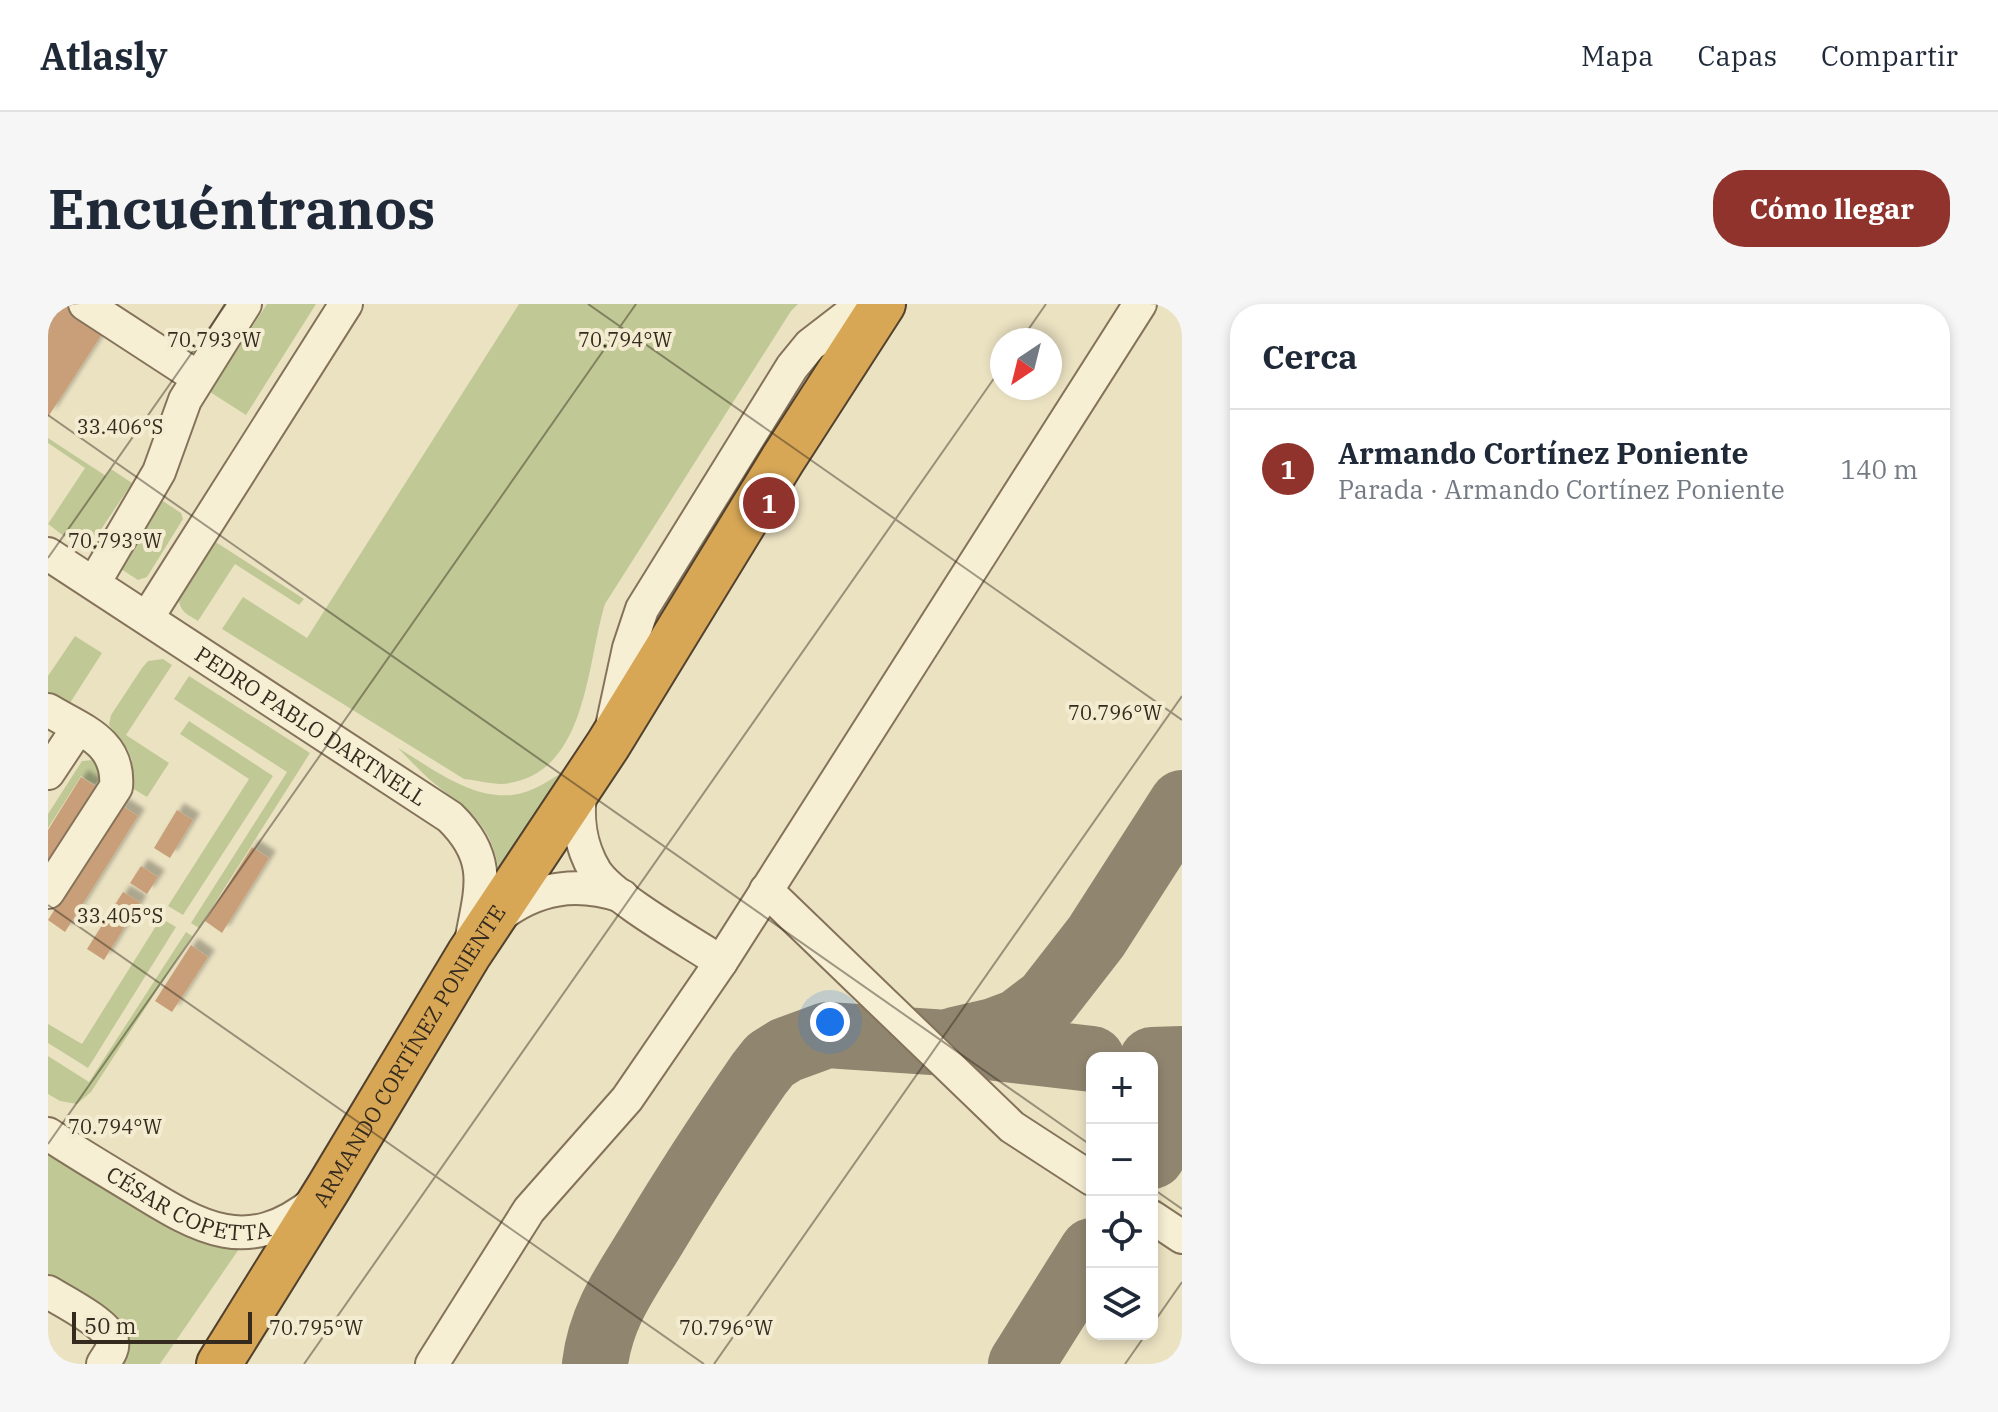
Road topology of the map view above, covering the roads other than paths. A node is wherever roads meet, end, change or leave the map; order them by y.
1 (85, 304) edge
2 (245, 304) edge
3 (346, 304) edge
4 (863, 304) edge
5 (883, 304) edge
6 (1140, 304) edge
7 (197, 377) junction
8 (48, 554) edge
9 (94, 583) junction
10 (147, 618) junction
11 (48, 710) edge
12 (78, 728) junction
13 (608, 745) junction
14 (48, 773) edge
15 (582, 784) junction
16 (766, 890) junction
17 (48, 892) edge
18 (622, 896) junction
19 (479, 939) junction
20 (721, 962) junction
21 (48, 1134) edge
22 (1086, 1175) edge
23 (329, 1187) junction
24 (1158, 1221) edge
25 (1182, 1237) edge
26 (48, 1292) edge
27 (103, 1364) edge
28 (219, 1364) edge
29 (432, 1364) edge

1 - 7 street
2 - 7 street
3 - 10 street
4 - 13 street
5 - 13 highway, ARMANDO CORTÍNEZ PONIENTE
6 - 16 street
7 - 9 street
8 - 9 street, PEDRO PABLO DARTNELL
9 - 10 street, PEDRO PABLO DARTNELL
10 - 19 street, PEDRO PABLO DARTNELL
11 - 12 street
12 - 14 street
12 - 17 street
13 - 15 highway, ARMANDO CORTÍNEZ PONIENTE
15 - 18 street
15 - 19 highway, ARMANDO CORTÍNEZ PONIENTE
16 - 20 street
16 - 22 street
18 - 19 street
18 - 20 street
19 - 23 highway, ARMANDO CORTÍNEZ PONIENTE
20 - 29 street
21 - 23 street, CÉSAR COPETTA
23 - 28 highway, ARMANDO CORTÍNEZ PONIENTE
24 - 25 street
26 - 27 street

